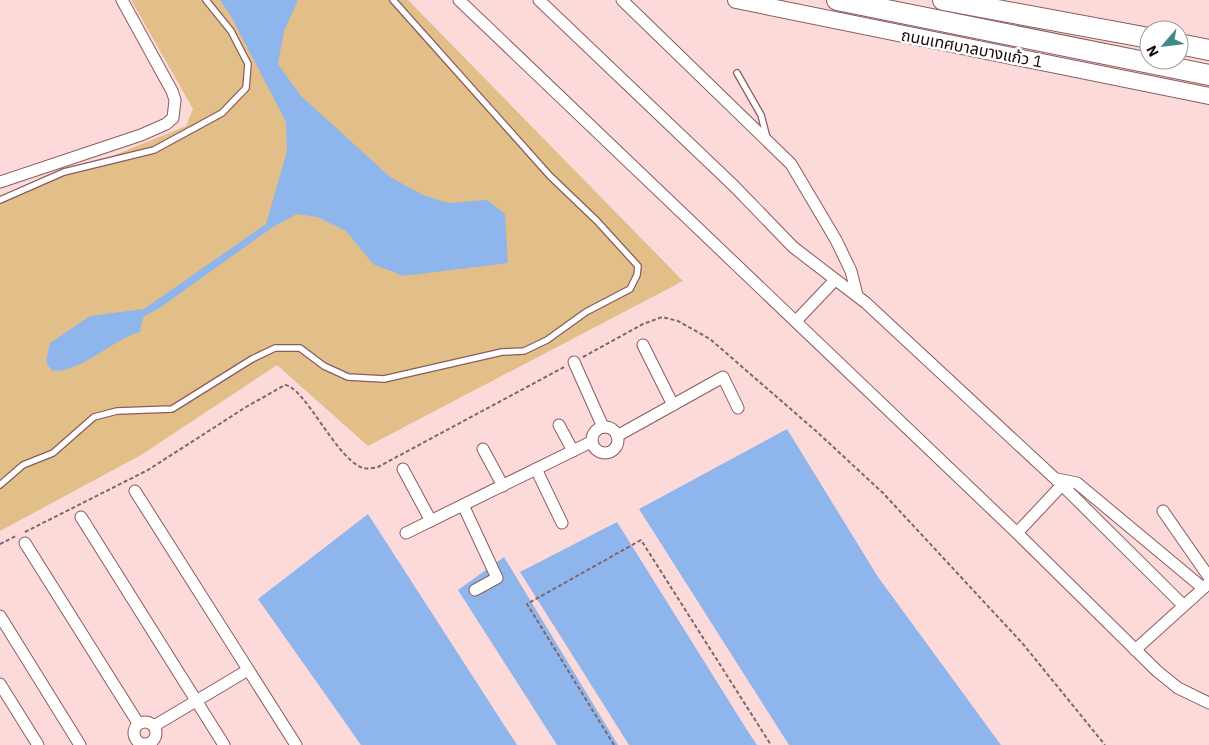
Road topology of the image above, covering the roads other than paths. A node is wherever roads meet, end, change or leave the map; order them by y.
1 (122, 0) edge
2 (206, 0) edge
3 (392, 0) edge
4 (459, 0) edge
5 (539, 0) edge
6 (622, 0) edge
7 (736, 0) edge
8 (837, 0) edge
9 (943, 0) edge
10 (1139, 36) edge
11 (1189, 46) edge
12 (1209, 50) edge
13 (736, 73) dead end
14 (1209, 75) edge
15 (1209, 96) edge
16 (767, 140) junction
17 (0, 182) edge
18 (0, 200) edge
19 (835, 280) junction
20 (857, 295) junction
21 (796, 321) junction
22 (643, 345) dead end
23 (574, 362) road end
24 (673, 405) junction
25 (738, 408) dead end
26 (558, 425) dead end
27 (604, 427) junction
28 (617, 436) junction
29 (592, 442) junction
30 (484, 449) dead end
31 (573, 451) junction
32 (403, 468) dead end
33 (536, 469) junction
34 (1059, 482) junction
35 (0, 485) edge
36 (503, 486) junction
37 (135, 491) dead end
38 (463, 505) junction
39 (1163, 510) dead end
40 (81, 517) dead end
41 (430, 521) junction
42 (562, 523) dead end
43 (406, 533) dead end
44 (1017, 533) junction
45 (25, 543) dead end
46 (1207, 583) edge
47 (475, 590) dead end
48 (1183, 605) junction
49 (0, 616) edge
50 (1135, 650) junction
51 (248, 670) junction
52 (0, 684) edge
53 (196, 702) junction
54 (1209, 703) edge
55 (138, 723) junction
56 (154, 726) junction
57 (130, 742) edge
58 (151, 744) edge
59 (38, 745) edge
60 (80, 745) edge
61 (224, 745) edge
62 (296, 745) edge

1 - 17 street
2 - 18 lane
3 - 35 lane
4 - 21 street
5 - 19 street
6 - 16 street
7 - 15 main road, ถนนเทศบาลบางแก้ว 1
8 - 14 highway
9 - 10 highway
11 - 12 highway
13 - 16 lane
16 - 20 street
19 - 20 street
19 - 21 street
20 - 34 street
21 - 44 street
22 - 24 street
23 - 27 street
24 - 25 street
24 - 28 street
26 - 31 street
27 - 28 street
27 - 29 street
28 - 29 street
29 - 31 street
30 - 36 street
31 - 33 street
32 - 41 street
33 - 36 street
33 - 42 street
34 - 44 street
34 - 46 street
34 - 48 street
36 - 38 street
37 - 51 street
38 - 41 street
38 - 47 street
39 - 46 street
40 - 53 street
41 - 43 street
44 - 50 street
45 - 55 street
46 - 48 street
48 - 50 street
49 - 60 street
50 - 54 street
51 - 53 street
51 - 62 street
52 - 59 street
53 - 56 street
53 - 61 street
55 - 56 street
55 - 57 street
56 - 58 street
57 - 58 street

